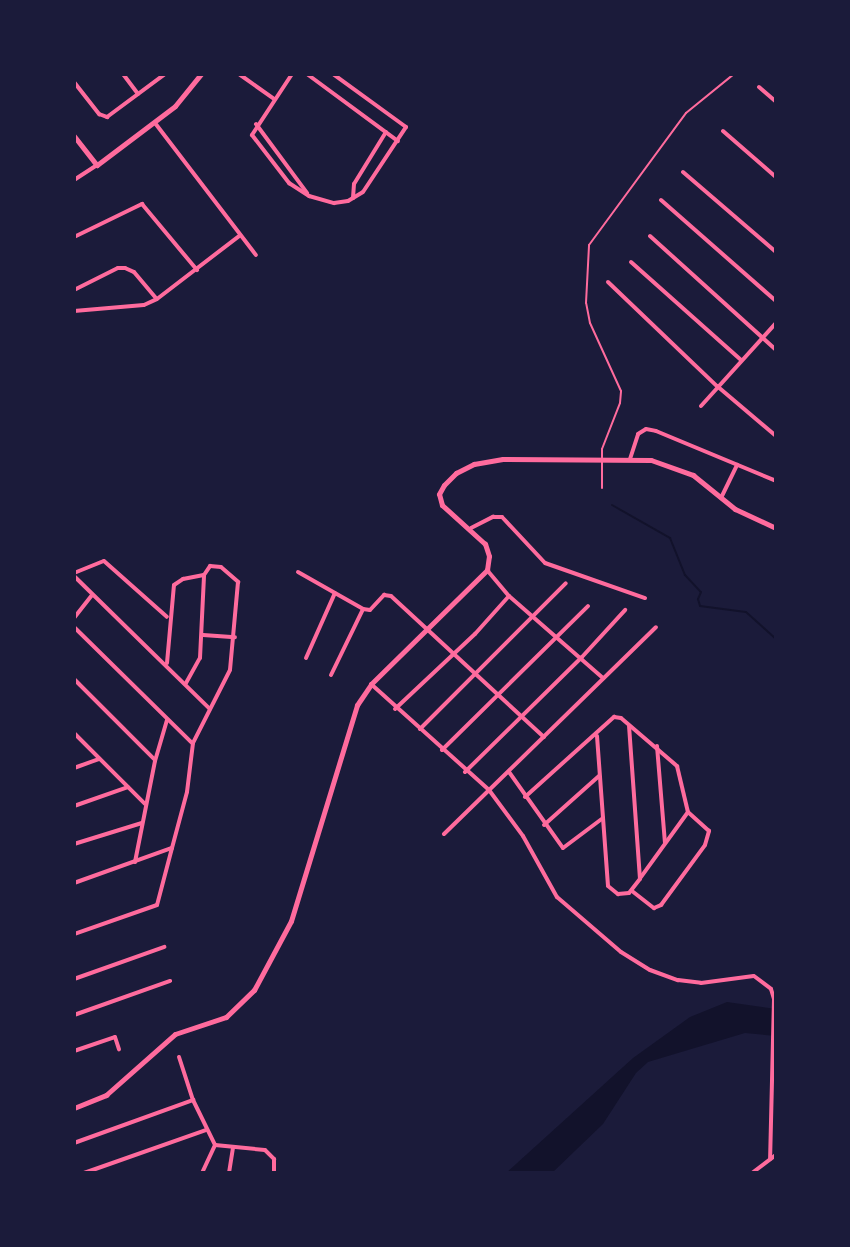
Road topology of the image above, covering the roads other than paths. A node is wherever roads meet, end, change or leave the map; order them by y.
1 (123, 74) edge
2 (165, 74) edge
3 (201, 74) edge
4 (239, 74) edge
5 (292, 74) edge
6 (307, 74) edge
7 (333, 74) edge
8 (734, 74) edge
9 (74, 82) edge
10 (759, 87) dead end
11 (138, 94) junction
12 (274, 99) junction
13 (776, 102) edge
14 (155, 123) junction
15 (256, 124) junction
16 (723, 131) dead end
17 (386, 132) junction
18 (74, 136) edge
19 (398, 141) junction
20 (97, 165) junction
21 (683, 172) dead end
22 (776, 177) edge
23 (74, 180) edge
24 (309, 196) junction
25 (353, 198) junction
26 (661, 200) dead end
27 (239, 236) junction
28 (650, 236) dead end
29 (74, 237) edge
30 (776, 252) edge
31 (256, 255) dead end
32 (631, 262) dead end
33 (197, 270) junction
34 (608, 282) dead end
35 (74, 290) edge
36 (157, 299) junction
37 (776, 301) edge
38 (74, 311) edge
39 (776, 323) edge
40 (762, 337) junction
41 (776, 350) edge
42 (741, 360) junction
43 (717, 386) junction
44 (701, 406) dead end
45 (776, 436) edge
46 (600, 459) junction
47 (630, 459) junction
48 (737, 465) junction
49 (776, 481) edge
50 (602, 488) dead end
51 (721, 498) junction
52 (471, 528) junction
53 (776, 528) edge
54 (487, 570) junction
55 (298, 572) dead end
56 (74, 574) edge
57 (204, 575) junction
58 (566, 583) dead end
59 (335, 593) junction
60 (92, 595) junction
61 (509, 596) junction
62 (645, 598) dead end
63 (588, 606) dead end
64 (363, 609) junction
65 (625, 610) dead end
66 (534, 617) junction
67 (74, 618) edge
68 (168, 618) junction
69 (74, 627) edge
70 (656, 627) dead end
71 (428, 631) junction
72 (203, 635) junction
73 (235, 637) junction
74 (557, 637) junction
75 (452, 654) junction
76 (582, 657) junction
77 (306, 658) dead end
78 (167, 663) junction
79 (331, 675) dead end
80 (475, 675) junction
81 (603, 678) junction
82 (74, 679) edge
83 (186, 683) junction
84 (371, 684) junction
85 (498, 695) junction
86 (210, 709) junction
87 (395, 709) junction
88 (523, 715) junction
89 (167, 720) junction
90 (629, 726) junction
91 (420, 729) junction
92 (74, 733) edge
93 (597, 736) junction
94 (544, 737) junction
95 (193, 743) junction
96 (657, 746) junction
97 (442, 750) junction
98 (99, 759) junction
99 (155, 761) junction
100 (74, 768) edge
101 (465, 772) junction
102 (509, 772) junction
103 (599, 776) junction
104 (129, 787) junction
105 (489, 790) junction
106 (525, 797) junction
107 (145, 804) junction
108 (74, 806) edge
109 (688, 812) junction
110 (603, 818) junction
111 (142, 823) junction
112 (544, 825) junction
113 (444, 834) dead end
114 (665, 843) junction
115 (74, 844) edge
116 (172, 848) junction
117 (135, 862) junction
118 (640, 879) junction
119 (74, 883) edge
120 (632, 891) junction
121 (74, 934) edge
122 (164, 947) dead end
123 (74, 979) edge
124 (170, 981) dead end
125 (74, 1015) edge
126 (119, 1049) dead end
127 (74, 1051) edge
128 (179, 1057) dead end
129 (193, 1100) junction
130 (74, 1108) edge
131 (206, 1130) junction
132 (74, 1143) edge
133 (215, 1145) junction
134 (234, 1147) junction
135 (776, 1155) edge
136 (770, 1159) junction
137 (200, 1172) edge
138 (84, 1173) edge
139 (229, 1173) edge
140 (274, 1173) edge
141 (752, 1173) edge

1 - 11 street
2 - 11 street
3 - 14 street
4 - 12 street
5 - 12 street
6 - 17 street
7 - 19 street
8 - 46 lane
9 - 11 street
10 - 13 street
12 - 15 street
14 - 20 street
14 - 27 street
15 - 24 street
15 - 24 street
16 - 22 street
17 - 19 street
17 - 25 street
18 - 20 street
19 - 25 street
20 - 23 street
21 - 30 street
24 - 25 street
26 - 37 street
27 - 31 street
27 - 33 street
28 - 40 street
29 - 33 street
32 - 42 street
33 - 36 street
34 - 43 street
35 - 36 street
36 - 38 street
39 - 40 street
40 - 41 street
40 - 42 street
42 - 43 street
43 - 44 street
43 - 45 street
46 - 47 street
46 - 50 lane
46 - 52 street
47 - 48 street
47 - 51 street
48 - 49 street
48 - 51 street
51 - 53 street
52 - 54 street
52 - 62 street
54 - 61 street
54 - 71 street
55 - 59 street
56 - 60 street
56 - 68 street
57 - 68 street
57 - 72 street
57 - 73 street
58 - 66 street
59 - 64 street
59 - 77 street
60 - 67 street
60 - 78 street
61 - 66 street
61 - 75 street
63 - 74 street
64 - 71 street
64 - 79 street
65 - 76 street
66 - 74 street
66 - 80 street
68 - 78 street
69 - 89 street
70 - 81 street
71 - 75 street
71 - 84 street
72 - 73 street
72 - 83 street
73 - 86 street
74 - 76 street
74 - 85 street
75 - 80 street
75 - 87 street
76 - 81 street
76 - 88 street
78 - 83 street
80 - 85 street
80 - 91 street
81 - 94 street
82 - 99 street
83 - 86 street
84 - 87 street
84 - 130 street
85 - 88 street
85 - 97 street
86 - 95 street
87 - 91 street
88 - 94 street
88 - 101 street
89 - 95 street
89 - 99 street
90 - 93 street
90 - 96 street
90 - 118 street
91 - 97 street
92 - 98 street
93 - 103 street
93 - 106 street
94 - 102 street
95 - 116 street
96 - 109 street
96 - 114 street
97 - 101 street
98 - 100 street
98 - 104 street
99 - 107 street
101 - 105 street
102 - 105 street
102 - 106 street
103 - 110 street
103 - 112 street
104 - 107 street
104 - 108 street
105 - 113 street
105 - 136 street
106 - 112 street
107 - 111 street
109 - 114 street
109 - 120 street
110 - 112 street
110 - 120 street
111 - 115 street
111 - 117 street
114 - 118 street
116 - 117 street
116 - 121 street
117 - 119 street
118 - 120 street
122 - 123 street
124 - 125 street
126 - 127 street
128 - 129 street
129 - 131 street
129 - 132 street
131 - 133 street
131 - 138 street
133 - 134 street
133 - 137 street
134 - 139 street
134 - 140 street
135 - 136 street
136 - 141 street

